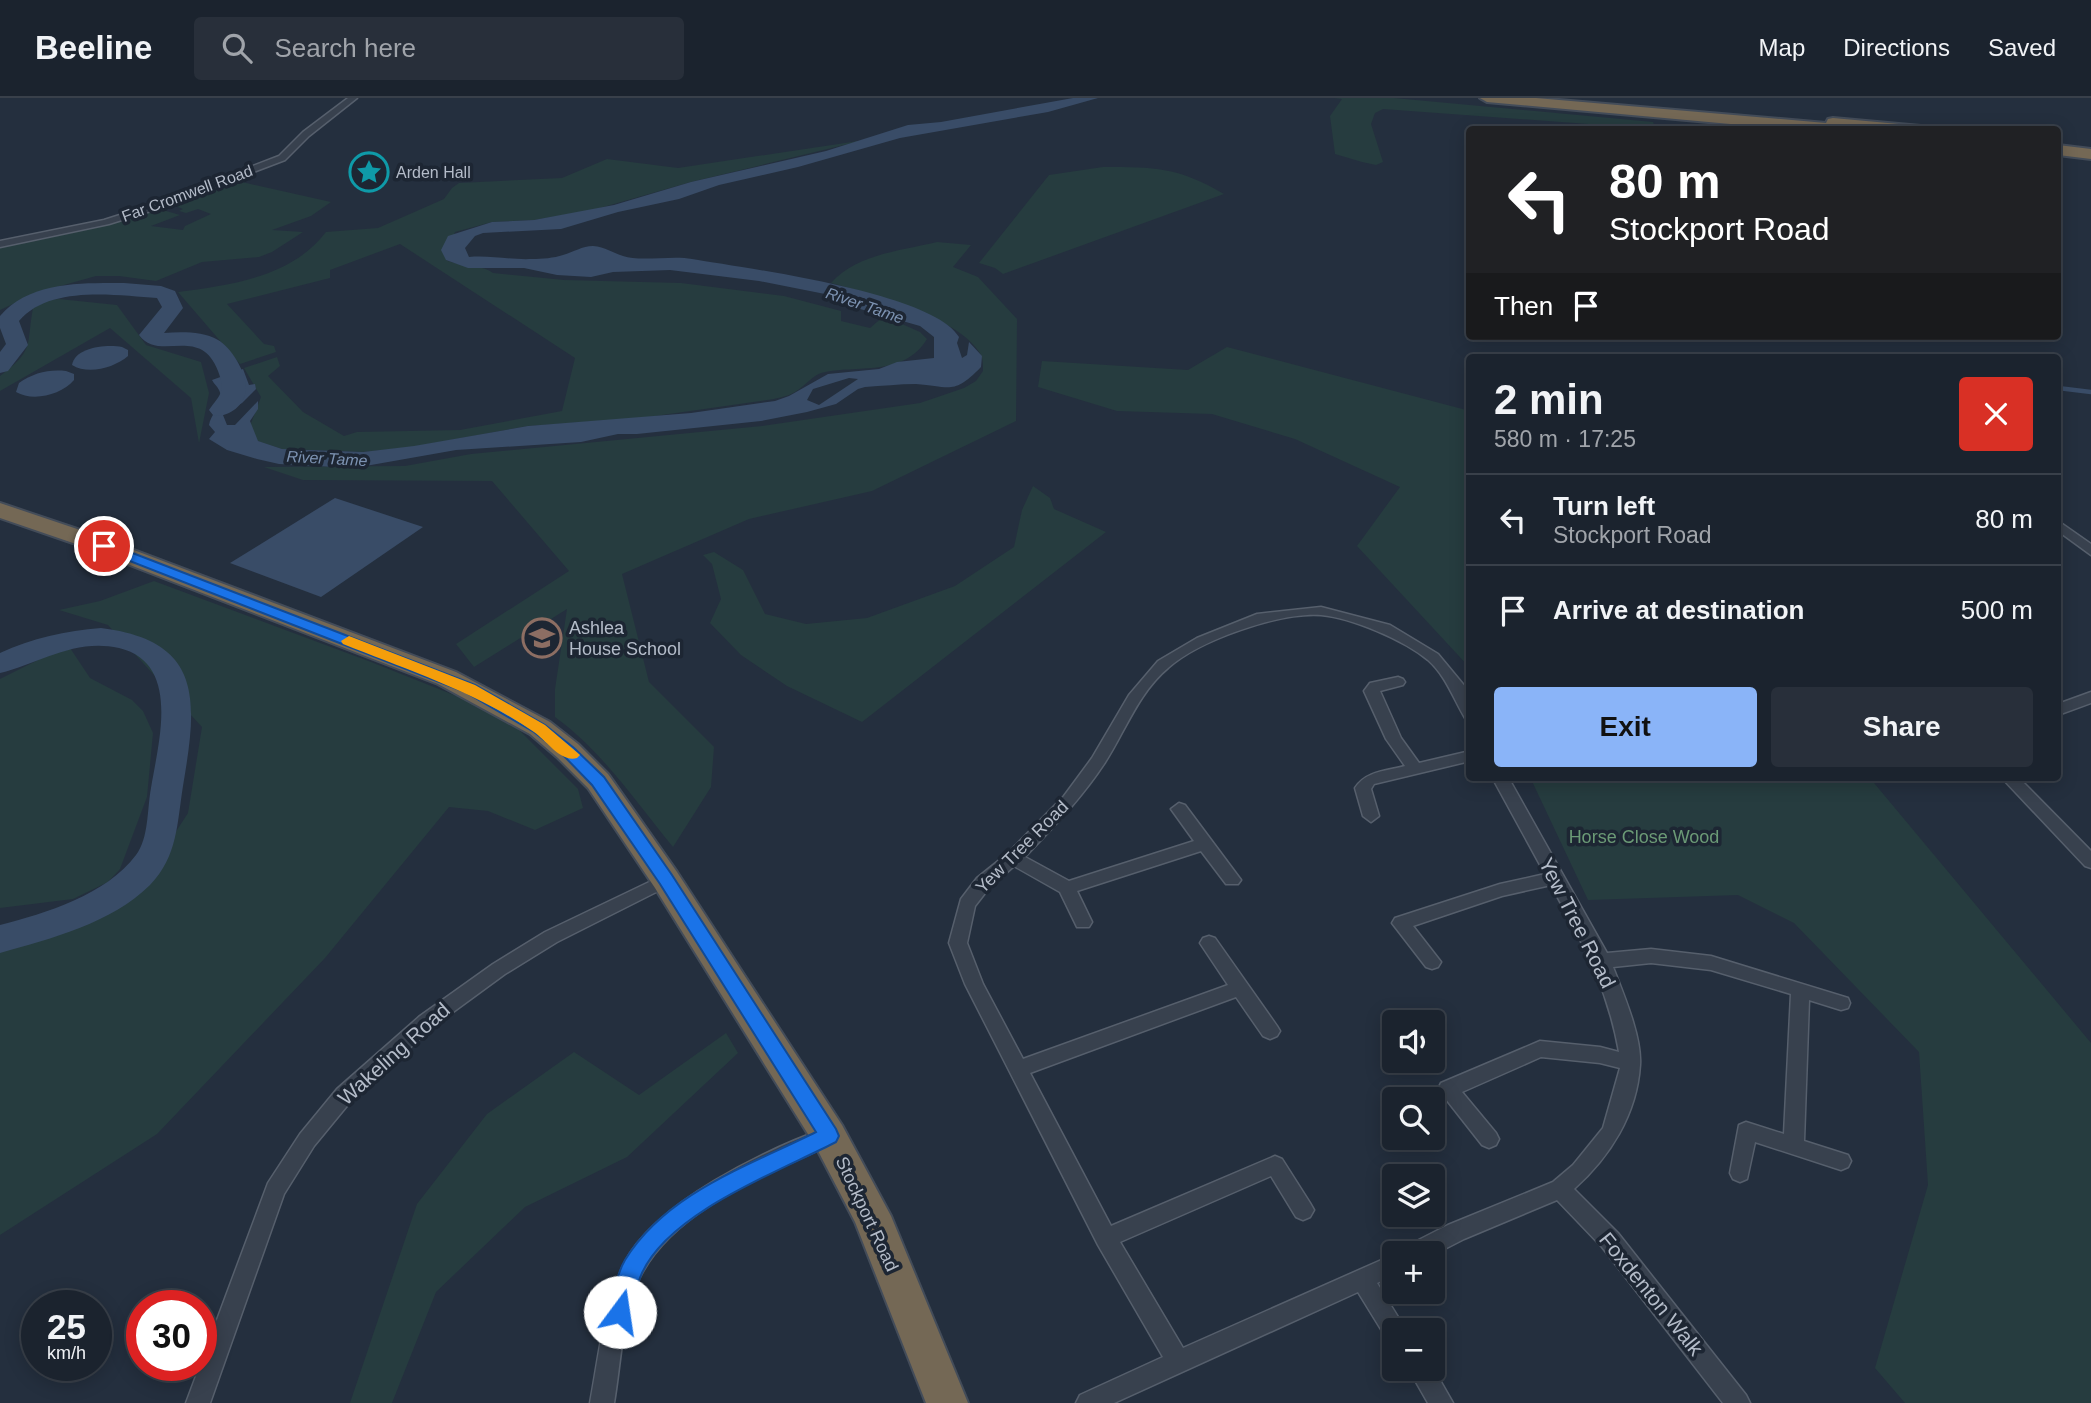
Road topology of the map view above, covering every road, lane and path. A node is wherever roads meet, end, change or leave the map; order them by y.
1 (354, 98) edge
2 (1488, 98) edge
3 (1566, 98) edge
4 (1807, 126) edge
5 (1877, 126) edge
6 (2061, 142) edge
7 (2091, 145) edge
8 (2061, 150) edge
9 (2091, 153) edge
10 (0, 244) edge
11 (0, 510) edge
12 (2061, 528) edge
13 (2091, 551) edge
14 (1398, 682) dead end
15 (2091, 697) edge
16 (1466, 705) edge
17 (2061, 709) edge
18 (1466, 757) edge
19 (1414, 768) junction
20 (1502, 781) edge
21 (2013, 781) edge
22 (1179, 809) dead end
23 (1371, 816) dead end
24 (1205, 844) junction
25 (1013, 858) junction
26 (2091, 862) edge
27 (1555, 878) junction
28 (666, 880) junction
29 (1232, 880) dead end
30 (1067, 888) junction
31 (1083, 922) dead end
32 (1209, 943) dead end
33 (1602, 961) junction
34 (1432, 962) dead end
35 (1240, 988) junction
36 (1800, 990) junction
37 (1841, 1003) dead end
38 (1270, 1031) dead end
39 (1631, 1063) junction
40 (1018, 1069) junction
41 (829, 1136) junction
42 (1489, 1139) dead end
43 (1794, 1147) junction
44 (1841, 1161) dead end
45 (1740, 1173) dead end
46 (1560, 1189) junction
47 (1303, 1210) dead end
48 (1106, 1238) junction
49 (1438, 1241) edge
50 (1382, 1270) edge
51 (1363, 1280) junction
52 (1387, 1318) edge
53 (1178, 1362) junction
54 (1427, 1381) edge
55 (198, 1403) edge
56 (602, 1403) edge
57 (947, 1403) edge
58 (1088, 1403) edge
59 (1441, 1403) edge
60 (1738, 1403) edge

1 - 10 street, Far Cromwell Road
2 - 4 highway
3 - 5 highway
6 - 7 highway
8 - 9 highway
11 - 28 highway, Stockport Road
12 - 13 street
14 - 19 street
15 - 17 street
16 - 25 street, Yew Tree Road
18 - 19 street
19 - 23 street
20 - 27 street, Yew Tree Road
21 - 26 street
22 - 24 street
24 - 29 street
24 - 30 street
25 - 30 street
25 - 40 street, Yew Tree Road
27 - 33 street, Yew Tree Road
27 - 34 street
28 - 41 highway, Stockport Road
28 - 55 street, Wakeling Road
30 - 31 street
32 - 35 street
33 - 36 street
33 - 39 street, Yew Tree Road
35 - 38 street
35 - 40 street
36 - 37 street
36 - 43 street
39 - 42 street
39 - 46 street, Yew Tree Road
40 - 48 street, Yew Tree Road
41 - 56 street
41 - 57 highway, Stockport Road
43 - 44 street
43 - 45 street
46 - 49 street, Yew Tree Road
46 - 60 street, Foxdenton Walk
47 - 48 street
48 - 53 street, Yew Tree Road
50 - 51 street
51 - 52 street
51 - 53 street
53 - 58 street
54 - 59 street

